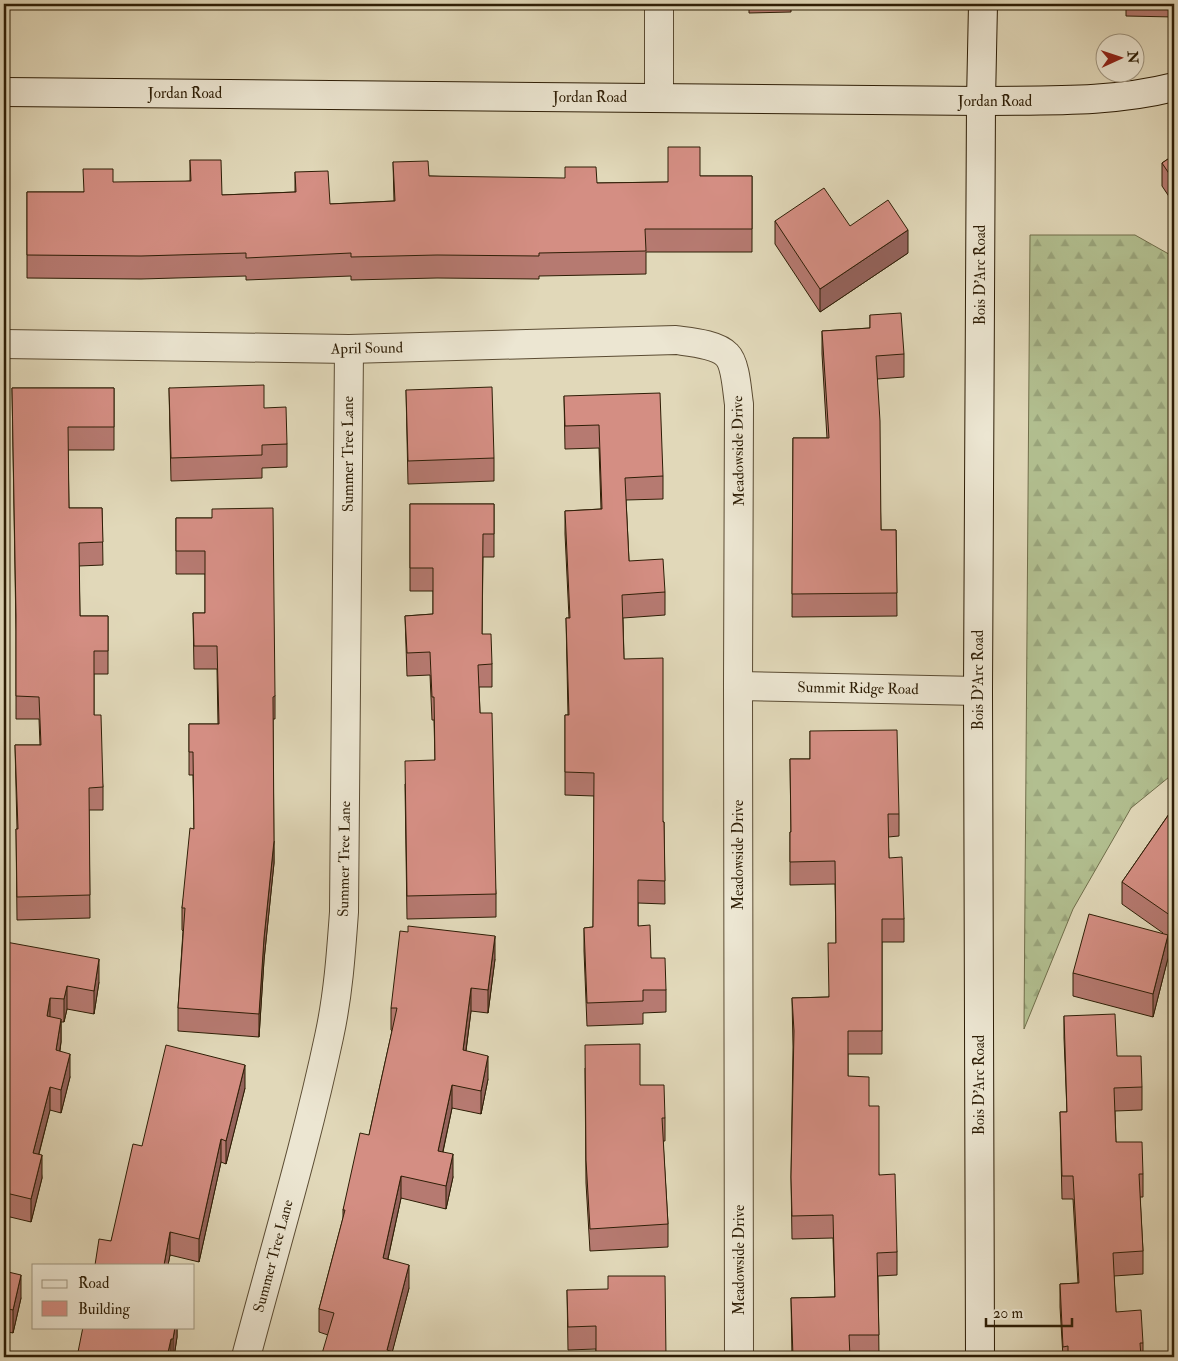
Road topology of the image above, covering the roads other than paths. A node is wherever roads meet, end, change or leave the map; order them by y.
1 (659, 4) edge
2 (983, 4) edge
3 (1174, 87) edge
4 (4, 92) edge
5 (660, 97) junction
6 (981, 101) junction
7 (4, 344) edge
8 (349, 349) junction
9 (727, 355) joint
10 (738, 686) junction
11 (978, 691) junction
12 (246, 1357) edge
13 (739, 1357) edge
14 (980, 1357) edge

1 - 5 street
2 - 6 street, Bois D'Arc Road
3 - 6 street, Jordan Road
4 - 5 street, Jordan Road
5 - 6 street, Jordan Road
6 - 11 street, Bois D'Arc Road
7 - 8 street, April Sound
8 - 9 street, April Sound
8 - 12 street, Summer Tree Lane
9 - 10 street, Meadowside Drive
10 - 11 street, Summit Ridge Road
10 - 13 street, Meadowside Drive
11 - 14 street, Bois D'Arc Road

